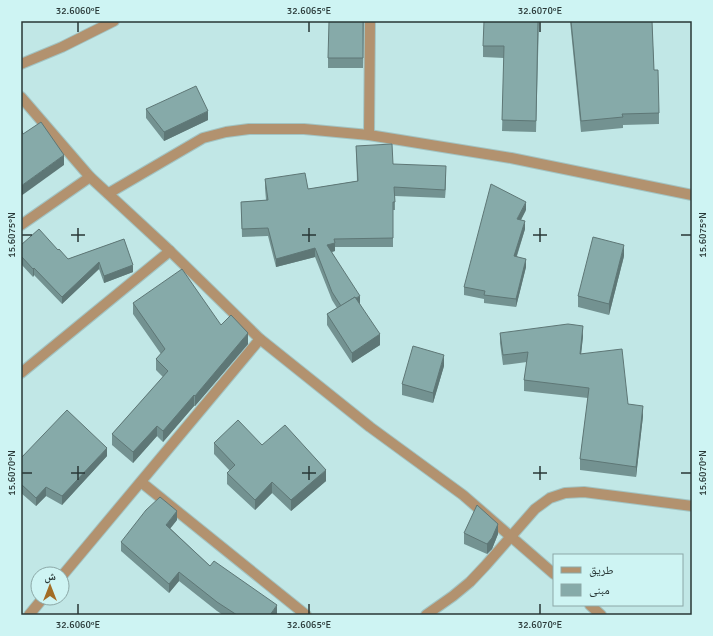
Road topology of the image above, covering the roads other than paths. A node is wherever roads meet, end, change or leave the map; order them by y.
1 (114, 21) edge
2 (370, 21) edge
3 (21, 64) edge
4 (21, 96) edge
5 (369, 135) junction
6 (90, 177) junction
7 (109, 193) junction
8 (692, 195) edge
9 (21, 225) edge
10 (170, 251) junction
11 (260, 339) junction
12 (21, 373) edge
13 (141, 482) junction
14 (692, 506) edge
15 (512, 537) junction
16 (70, 566) edge
17 (553, 573) edge
18 (36, 606) edge
19 (591, 606) edge
20 (29, 615) edge
21 (306, 615) edge
22 (426, 615) edge
23 (600, 615) edge

1 - 3 street
2 - 5 street
4 - 6 street
5 - 7 street
5 - 8 street
6 - 7 street
6 - 9 street
7 - 10 street
10 - 11 street
10 - 12 street
11 - 13 street
11 - 15 street
13 - 16 street
13 - 21 street
14 - 15 street
15 - 17 street
15 - 22 street
18 - 20 street
19 - 23 street

